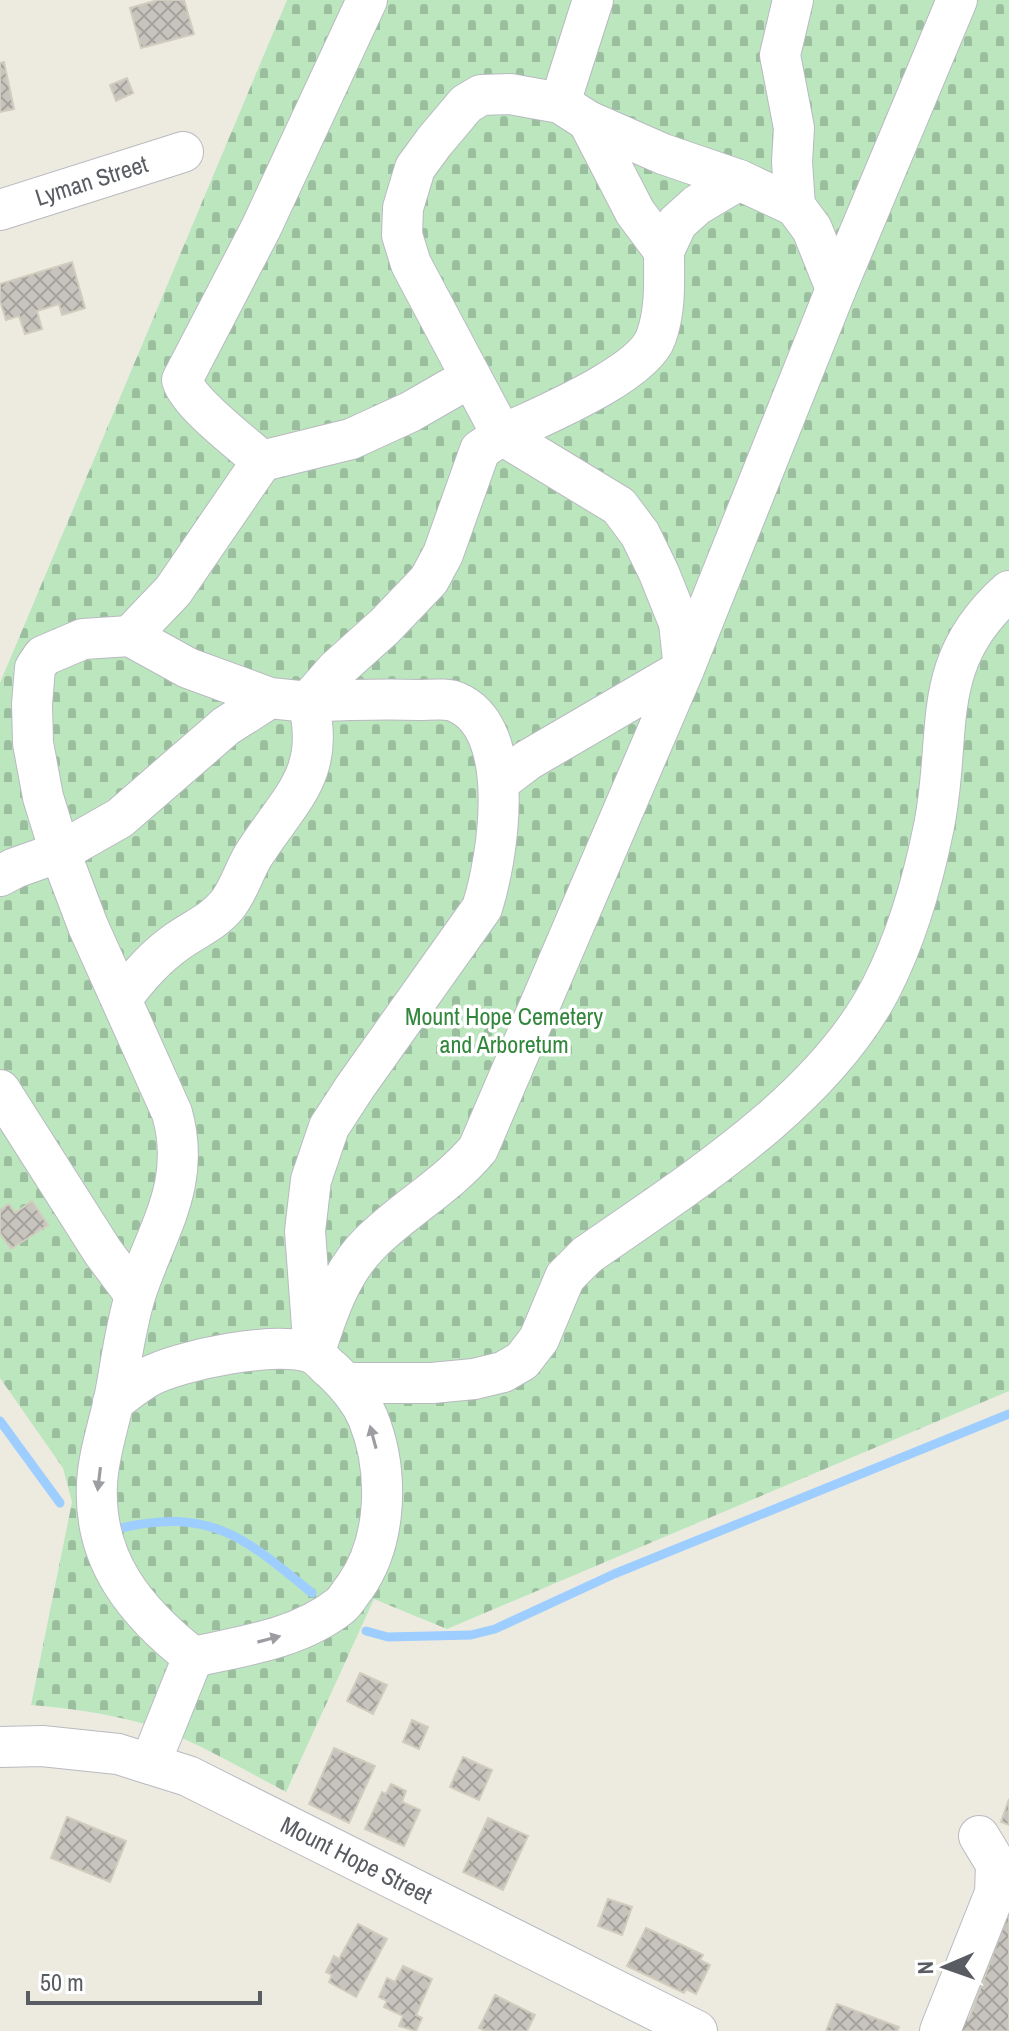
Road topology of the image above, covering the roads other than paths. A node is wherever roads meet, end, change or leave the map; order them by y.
1 (367, 0) edge
2 (593, 0) edge
3 (793, 0) edge
4 (957, 0) edge
5 (574, 112) junction
6 (183, 152) dead end
7 (739, 180) junction
8 (795, 206) junction
9 (0, 210) edge
10 (664, 251) junction
11 (836, 289) junction
12 (471, 377) junction
13 (502, 435) junction
14 (262, 461) junction
15 (1009, 591) edge
16 (130, 636) junction
17 (684, 669) junction
18 (289, 700) junction
19 (499, 782) junction
20 (60, 852) junction
21 (0, 876) edge
22 (122, 998) junction
23 (0, 1090) edge
24 (135, 1295) junction
25 (314, 1354) junction
26 (346, 1383) junction
27 (113, 1402) junction
28 (193, 1657) junction
29 (0, 1747) edge
30 (150, 1764) junction
31 (979, 1836) dead end
32 (697, 2031) edge
33 (940, 2031) edge

1 - 14 street
2 - 5 street
3 - 8 street
4 - 11 street
5 - 7 street
5 - 10 street
5 - 12 street
6 - 9 street, Lyman Street
7 - 8 street
7 - 10 street
8 - 11 street
10 - 13 street
11 - 17 street
12 - 13 street
12 - 14 street
13 - 17 street
13 - 18 street
14 - 16 street
15 - 26 street
16 - 18 street
16 - 20 street
17 - 19 street
17 - 25 street
18 - 19 street
18 - 20 street
18 - 22 street
19 - 25 street
20 - 21 street
20 - 22 street
22 - 24 street
23 - 24 street
24 - 27 street
25 - 26 street
25 - 27 street
28 -> 26 street
27 -> 28 street
28 - 30 street
29 - 30 street, Mount Hope Street
30 - 32 street, Mount Hope Street
31 - 33 street

